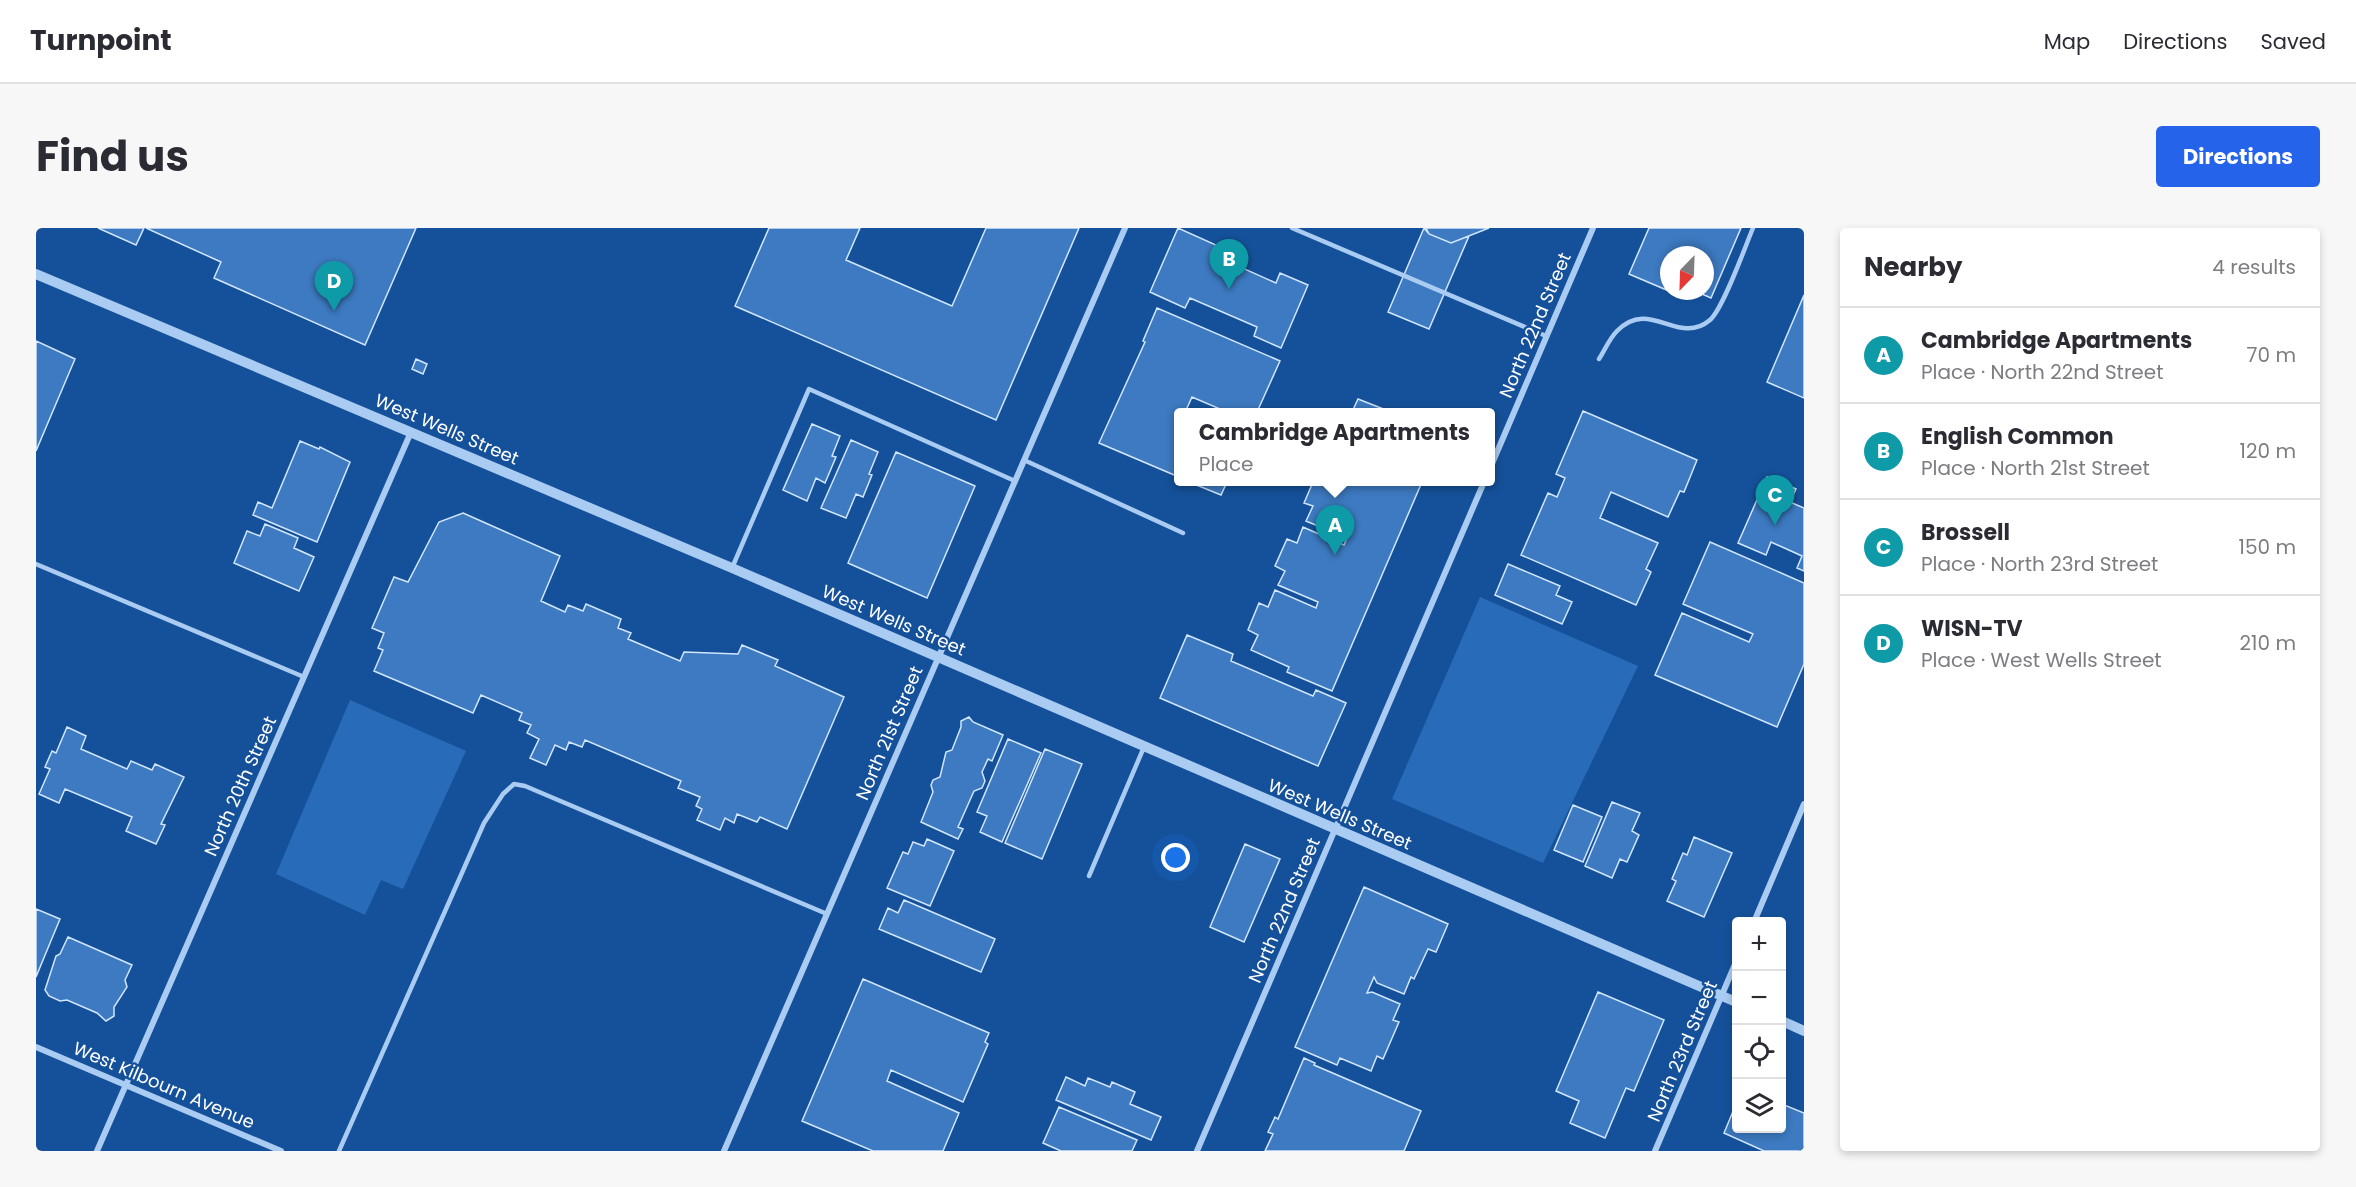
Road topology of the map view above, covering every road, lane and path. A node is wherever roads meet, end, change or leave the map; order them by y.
1 (1125, 228) edge
2 (1292, 228) edge
3 (1593, 228) edge
4 (1753, 228) edge
5 (36, 274) edge
6 (1546, 336) junction
7 (1599, 359) dead end
8 (411, 432) junction
9 (1495, 457) edge
10 (1024, 460) junction
11 (1014, 482) junction
12 (1482, 486) edge
13 (1183, 533) dead end
14 (36, 564) edge
15 (732, 568) junction
16 (939, 657) junction
17 (304, 677) junction
18 (1144, 747) junction
19 (1804, 804) edge
20 (1335, 830) junction
21 (1089, 876) dead end
22 (827, 914) junction
23 (1756, 917) edge
24 (1733, 971) edge
25 (1722, 996) junction
26 (1732, 1000) edge
27 (1786, 1023) edge
28 (1804, 1031) edge
29 (36, 1047) edge
30 (127, 1084) junction
31 (97, 1151) edge
32 (281, 1151) edge
33 (339, 1151) edge
34 (724, 1151) edge
35 (1197, 1151) edge
36 (1655, 1151) edge

1 - 10 street, North 21st Street
2 - 6 lane
3 - 6 street, North 22nd Street
4 - 7 lane
5 - 8 street, West Wells Street
6 - 9 street, North 22nd Street
8 - 15 street, West Wells Street
8 - 17 street, North 20th Street
10 - 11 street, North 21st Street
10 - 13 lane
11 - 15 lane
11 - 16 street, North 21st Street
12 - 20 street, North 22nd Street
14 - 17 lane
15 - 16 street, West Wells Street
16 - 18 street, West Wells Street
16 - 22 street, North 21st Street
17 - 30 street, North 20th Street
18 - 20 street, West Wells Street
18 - 21 lane
19 - 23 street
20 - 25 street, West Wells Street
20 - 35 street, North 22nd Street
22 - 33 lane
22 - 34 street, North 21st Street
24 - 25 street, North 23rd Street
25 - 26 street, West Wells Street
25 - 36 street, North 23rd Street
27 - 28 street
29 - 30 street, West Kilbourn Avenue
30 - 31 street, North 20th Street
30 - 32 street, West Kilbourn Avenue

